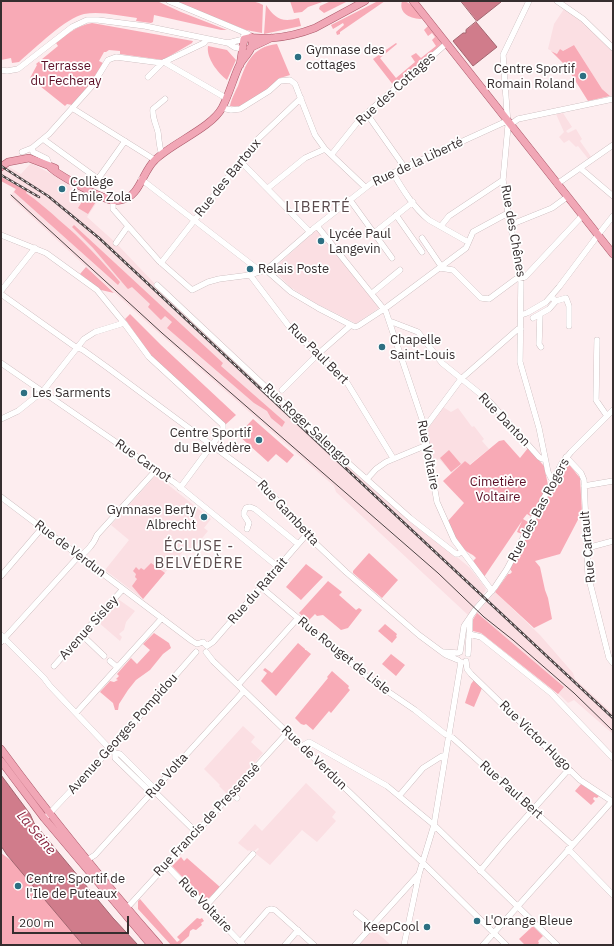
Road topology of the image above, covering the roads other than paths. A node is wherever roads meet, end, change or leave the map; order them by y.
1 (169, 1) edge
2 (365, 1) edge
3 (531, 1) edge
4 (557, 1) edge
5 (413, 2) edge
6 (245, 36) junction
7 (271, 38) junction
8 (207, 39) junction
9 (228, 43) junction
10 (446, 44) junction
11 (252, 48) junction
12 (613, 48) edge
13 (242, 49) junction
14 (163, 63) junction
15 (240, 65) junction
16 (1, 70) edge
17 (148, 77) dead end
18 (226, 98) junction
19 (301, 98) junction
20 (164, 99) dead end
21 (613, 99) edge
22 (72, 108) junction
23 (222, 108) junction
24 (368, 114) junction
25 (508, 123) junction
26 (43, 139) junction
27 (125, 141) junction
28 (613, 145) edge
29 (32, 148) junction
30 (325, 149) junction
31 (22, 152) dead end
32 (162, 154) junction
33 (332, 154) junction
34 (16, 160) junction
35 (155, 160) junction
36 (240, 161) junction
37 (1, 167) edge
38 (50, 167) junction
39 (405, 168) junction
40 (580, 168) junction
41 (1, 172) edge
42 (393, 173) junction
43 (141, 179) junction
44 (503, 180) junction
45 (557, 184) junction
46 (365, 187) junction
47 (268, 188) junction
48 (613, 196) edge
49 (567, 197) junction
50 (113, 200) junction
51 (350, 200) junction
52 (413, 202) junction
53 (508, 213) junction
54 (396, 215) junction
55 (582, 216) junction
56 (613, 216) edge
57 (194, 219) junction
58 (510, 225) junction
59 (128, 226) junction
60 (317, 226) junction
61 (441, 226) junction
62 (310, 232) junction
63 (374, 233) junction
64 (1, 235) edge
65 (598, 235) junction
66 (422, 238) dead end
67 (116, 242) dead end
68 (468, 242) junction
69 (35, 248) junction
70 (422, 252) dead end
71 (613, 254) edge
72 (392, 258) dead end
73 (161, 263) junction
74 (440, 267) junction
75 (263, 270) junction
76 (400, 270) dead end
77 (250, 274) junction
78 (521, 278) junction
79 (157, 285) dead end
80 (1, 292) edge
81 (372, 293) junction
82 (551, 297) junction
83 (556, 301) junction
84 (384, 308) junction
85 (521, 315) junction
86 (540, 315) junction
87 (533, 318) dead end
88 (124, 323) junction
89 (390, 323) junction
90 (351, 325) junction
91 (569, 326) dead end
92 (520, 329) junction
93 (597, 340) dead end
94 (541, 347) dead end
95 (77, 348) junction
96 (318, 354) junction
97 (1, 363) edge
98 (461, 379) junction
99 (282, 390) dead end
100 (43, 392) junction
101 (613, 410) edge
102 (607, 416) junction
103 (1, 420) edge
104 (424, 427) junction
105 (427, 445) junction
106 (212, 446) junction
107 (566, 457) junction
108 (393, 458) junction
109 (545, 459) junction
110 (156, 470) junction
111 (367, 480) junction
112 (553, 480) junction
113 (613, 481) edge
114 (584, 486) junction
115 (180, 488) junction
116 (1, 497) edge
117 (42, 528) junction
118 (244, 533) junction
119 (307, 534) junction
120 (613, 541) edge
121 (298, 544) junction
122 (587, 549) junction
123 (462, 551) junction
124 (80, 556) junction
125 (278, 567) junction
126 (1, 576) edge
127 (261, 587) junction
128 (123, 589) junction
129 (492, 591) junction
130 (472, 615) junction
131 (162, 618) junction
132 (298, 618) junction
133 (469, 634) junction
134 (82, 635) junction
135 (2, 639) edge
136 (197, 644) junction
137 (433, 646) junction
138 (206, 649) junction
139 (196, 652) junction
140 (459, 652) junction
141 (468, 654) junction
142 (104, 656) dead end
143 (110, 661) dead end
144 (462, 661) junction
145 (613, 663) edge
146 (54, 666) dead end
147 (117, 667) junction
148 (238, 685) junction
149 (244, 691) junction
150 (76, 713) junction
151 (287, 732) junction
152 (449, 736) junction
153 (302, 746) junction
154 (110, 748) junction
155 (1, 749) edge
156 (445, 756) junction
157 (613, 758) edge
158 (1, 761) edge
159 (569, 769) junction
160 (154, 791) junction
161 (399, 796) junction
162 (612, 801) edge
163 (533, 810) junction
164 (47, 816) junction
165 (434, 825) junction
166 (196, 832) junction
167 (570, 847) junction
168 (253, 854) dead end
169 (87, 860) junction
170 (423, 863) junction
171 (166, 865) junction
172 (480, 872) junction
173 (414, 883) junction
174 (613, 895) edge
175 (206, 906) junction
176 (518, 907) junction
177 (125, 910) junction
178 (356, 913) dead end
179 (372, 927) junction
180 (298, 930) junction
181 (494, 933) junction
182 (242, 943) edge
183 (151, 945) edge
184 (159, 945) edge
185 (285, 945) edge
186 (314, 945) edge
187 (355, 945) edge
188 (404, 945) edge
189 (483, 945) edge
190 (506, 945) edge
191 (557, 945) edge

1 - 6 street
2 - 7 main road
3 - 25 street, Rue des Chênes
4 - 12 street
5 - 10 main road
6 - 7 main road
6 - 9 street
6 - 11 main road
6 - 13 main road
7 - 11 main road
8 - 9 street
8 - 14 street
8 - 16 street
9 - 13 street
10 - 24 street, Rue des Cottages
10 - 25 main road
11 - 13 main road
11 - 15 main road
13 - 15 main road
14 - 17 street
14 - 18 street
14 - 22 street
15 - 18 main road
18 - 23 main road
19 - 23 street
19 - 30 street
19 - 36 street, Rue des Bartoux
20 - 32 street
21 - 25 street, Rue de la Liberté
22 - 26 street
22 - 27 street
23 - 32 main road
24 - 33 street, Rue des Cottages
24 - 39 street
25 - 39 street, Rue de la Liberté
25 - 44 street, Rue des Chênes
25 - 45 main road
26 - 27 street
26 - 29 street
27 - 35 street
28 - 40 street
29 - 31 street
29 - 38 street
30 - 33 street
30 - 47 street
32 - 35 main road
33 - 46 street
34 - 37 main road
34 - 38 main road
34 - 41 main road
35 - 43 main road
36 - 47 street
36 - 57 street, Rue des Bartoux
38 - 43 main road
38 - 50 main road
39 - 42 street, Rue de la Liberté
40 - 45 street
40 - 48 street
42 - 46 street, Rue de la Liberté
42 - 52 street
43 - 50 main road
43 - 57 street
44 - 53 street, Rue des Chênes
44 - 61 street
45 - 49 main road
46 - 51 street, Rue de la Liberté
47 - 62 street
49 - 55 main road
49 - 58 street
50 - 59 street
51 - 60 street, Rue de la Liberté
51 - 63 street
52 - 54 street
52 - 61 street
53 - 58 street, Rue des Chênes
53 - 68 street
54 - 63 street
54 - 70 street
55 - 65 main road
55 - 78 street
56 - 65 street
57 - 73 street, Rue des Bartoux
57 - 75 street
58 - 78 street, Rue des Chênes
59 - 67 street
59 - 73 street
60 - 62 street, Rue de la Liberté
60 - 81 street, Rue Voltaire
61 - 68 street
62 - 75 street, Rue de la Liberté
63 - 72 street
64 - 69 street
65 - 71 main road
65 - 82 street
66 - 74 street
68 - 74 street
69 - 80 street
69 - 88 street
73 - 77 street, Rue de la Liberté
74 - 78 street
74 - 84 street
75 - 77 street, Rue de la Liberté
75 - 90 street
76 - 81 street
77 - 96 street, Rue Paul Bert
78 - 85 street, Rue des Chênes
79 - 111 street, Rue Roger Salengro
80 - 95 street, Rue Gambetta
81 - 84 street, Rue Voltaire
82 - 83 street
82 - 85 street
83 - 86 street
83 - 91 street
84 - 89 street, Rue Voltaire
84 - 90 street
85 - 92 street, Rue des Chênes
86 - 87 street
86 - 94 street
88 - 95 street
88 - 106 street
89 - 98 street, Rue Danton
89 - 104 street, Rue Voltaire
90 - 96 street
92 - 98 street
92 - 109 street, Rue des Chênes
93 - 102 street
95 - 100 street
95 - 106 street, Rue Gambetta
96 - 99 street
96 - 108 street, Rue Paul Bert
97 - 100 street, Rue Carnot
98 - 104 street
98 - 109 street, Rue Danton
100 - 103 street
100 - 110 street, Rue Carnot
101 - 102 street, Rue des Bas Rogers
102 - 107 street, Rue des Bas Rogers
104 - 105 street, Rue Voltaire
105 - 108 street
105 - 123 street, Rue Voltaire
106 - 115 street
106 - 119 street, Rue Gambetta
107 - 112 street, Rue des Bas Rogers
107 - 114 street, Rue Cartault
108 - 111 street
109 - 112 street, Rue des Chênes
110 - 115 street, Rue Carnot
110 - 124 street
111 - 123 street, Rue Roger Salengro
112 - 129 street, Rue des Bas Rogers
113 - 114 street
114 - 122 street, Rue Cartault
115 - 118 street, Rue Carnot
116 - 117 street, Rue de Verdun
117 - 124 street, Rue de Verdun
117 - 126 street
118 - 121 street
118 - 125 street, Rue Carnot
119 - 121 street, Rue du Ratrait
119 - 137 street, Rue Gambetta
120 - 122 street
121 - 125 street, Rue du Ratrait
122 - 145 street, Rue Cartault
123 - 129 street, Rue Voltaire
124 - 128 street, Rue de Verdun
124 - 135 street
125 - 127 street, Rue du Ratrait
127 - 132 street, Rue Rouget de Lisle
127 - 138 street, Rue du Ratrait
128 - 131 street, Rue de Verdun
128 - 134 street, Avenue Sisley
129 - 130 street, Rue des Bas Rogers
130 - 133 street
130 - 140 street, Rue des Bas Rogers
131 - 136 street, Rue de Verdun
131 - 147 street
132 - 148 street
132 - 152 street, Rue Rouget de Lisle
133 - 141 street
133 - 157 street
134 - 142 street
134 - 146 street, Avenue Sisley
135 - 150 street
136 - 138 street, Rue de Verdun
136 - 139 street
137 - 140 street, Rue Gambetta
137 - 144 street, Rue Gambetta
138 - 139 street
138 - 148 street, Rue de Verdun
139 - 154 street, Avenue Georges Pompidou
140 - 141 street
140 - 144 street
141 - 144 street
143 - 147 street
144 - 152 street
144 - 159 street, Rue Victor Hugo
147 - 150 street
148 - 149 street, Rue de Verdun
149 - 151 street, Rue de Verdun
149 - 160 street, Rue Volta
150 - 154 street
151 - 153 street, Rue de Verdun
151 - 166 street, Rue Francis de Pressensé
152 - 156 street
152 - 163 street, Rue Paul Bert
153 - 161 street
153 - 170 street, Rue de Verdun
154 - 160 street
154 - 164 street, Avenue Georges Pompidou
155 - 164 main road
156 - 161 street
156 - 165 street
158 - 164 main road
159 - 162 street, Rue Victor Hugo
159 - 163 street
160 - 166 street
160 - 169 street, Rue Volta
161 - 165 street
162 - 167 street
163 - 167 street, Rue Paul Bert
163 - 172 street
164 - 169 main road
164 - 177 main road
165 - 170 street
165 - 172 street
166 - 171 street, Rue Francis de Pressensé
167 - 174 street, Rue Paul Bert
167 - 176 street
168 - 175 street
169 - 177 main road
170 - 173 street
170 - 181 street, Rue de Verdun
171 - 175 street, Rue Voltaire
171 - 177 street, Rue Francis de Pressensé
172 - 176 street
173 - 179 street
173 - 188 street
175 - 182 street, Rue Voltaire
176 - 181 street
176 - 191 street
177 - 183 main road
177 - 184 main road
178 - 179 street
179 - 187 street
180 - 182 street
180 - 185 street
180 - 186 street
181 - 189 street
181 - 190 street, Rue de Verdun

